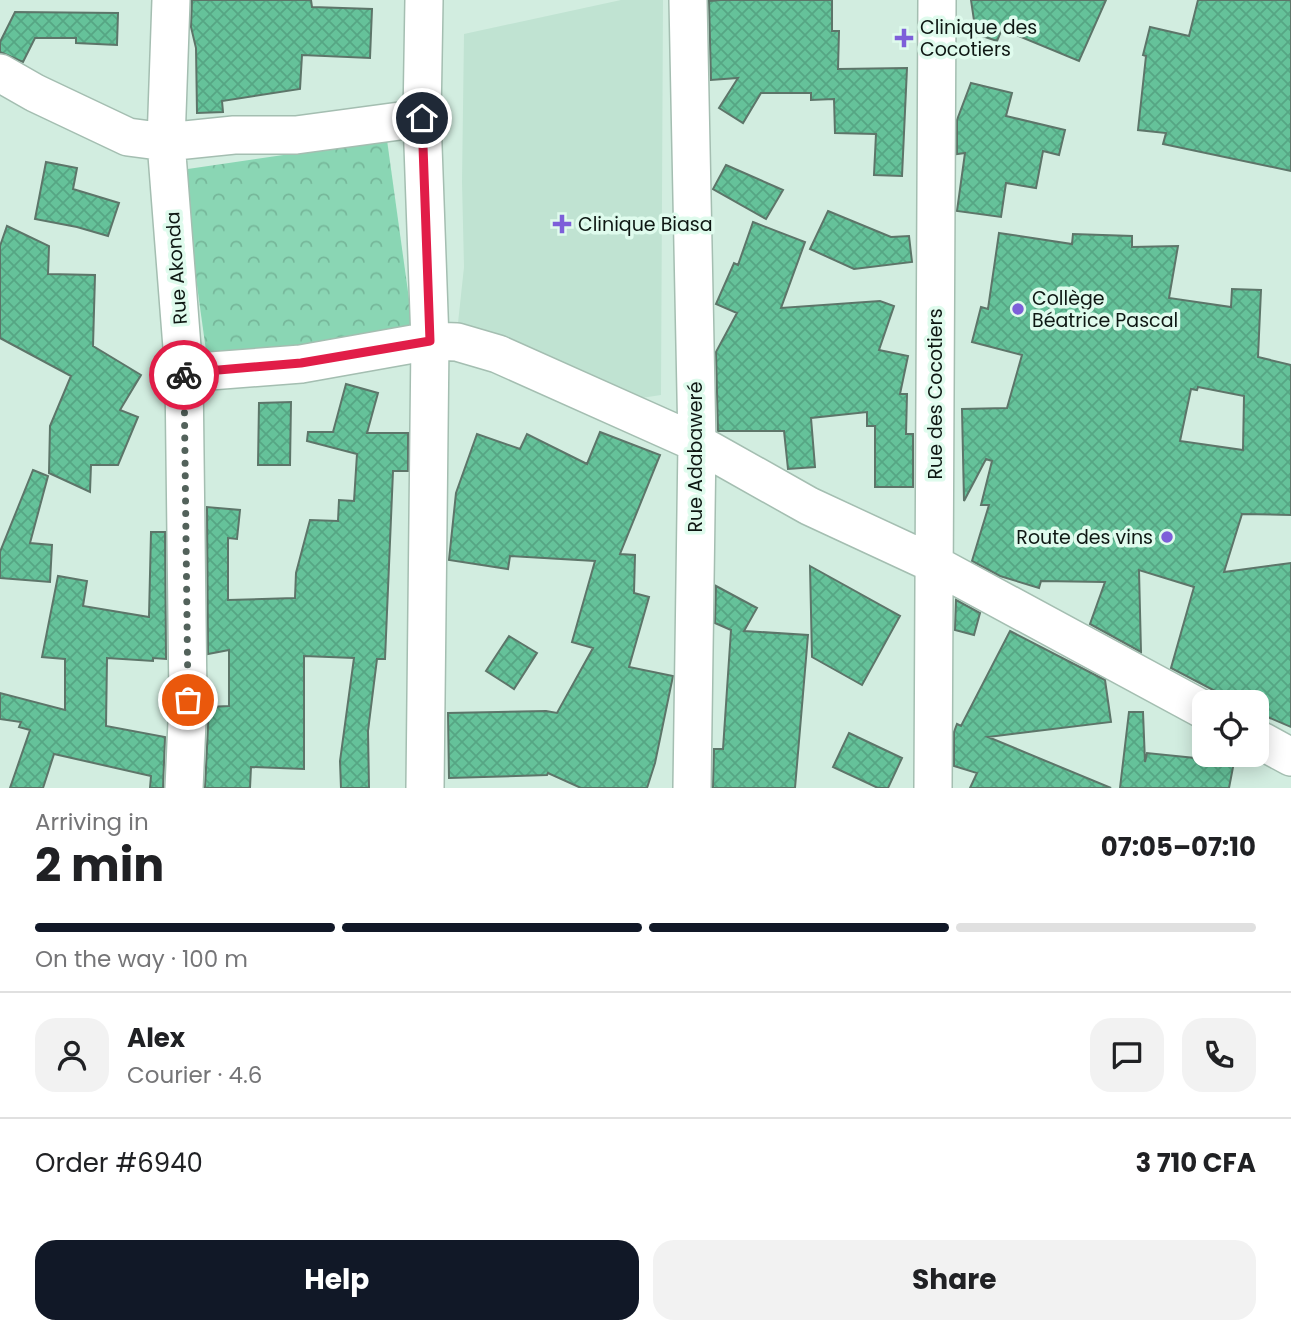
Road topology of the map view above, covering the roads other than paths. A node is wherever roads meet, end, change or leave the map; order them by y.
1 (171, 0) edge
2 (424, 0) edge
3 (688, 0) edge
4 (937, 0) edge
5 (0, 73) edge
6 (422, 118) junction
7 (166, 142) junction
8 (430, 341) junction
9 (184, 373) junction
10 (697, 443) junction
11 (934, 564) junction
12 (1192, 704) edge
13 (1269, 745) edge
14 (1291, 757) edge
15 (184, 788) edge
16 (425, 788) edge
17 (692, 788) edge
18 (933, 788) edge

1 - 7 street, Rue Akonda
2 - 6 street
3 - 10 street, Rue Adabaweré
4 - 11 street, Rue des Cocotiers
5 - 7 street
6 - 7 street
6 - 8 street
7 - 9 street, Rue Akonda
8 - 9 street
8 - 10 street
8 - 16 street
9 - 15 street, Rue Akonda
10 - 11 street
10 - 17 street, Rue Adabaweré
11 - 12 street
11 - 18 street, Rue des Cocotiers
13 - 14 street

